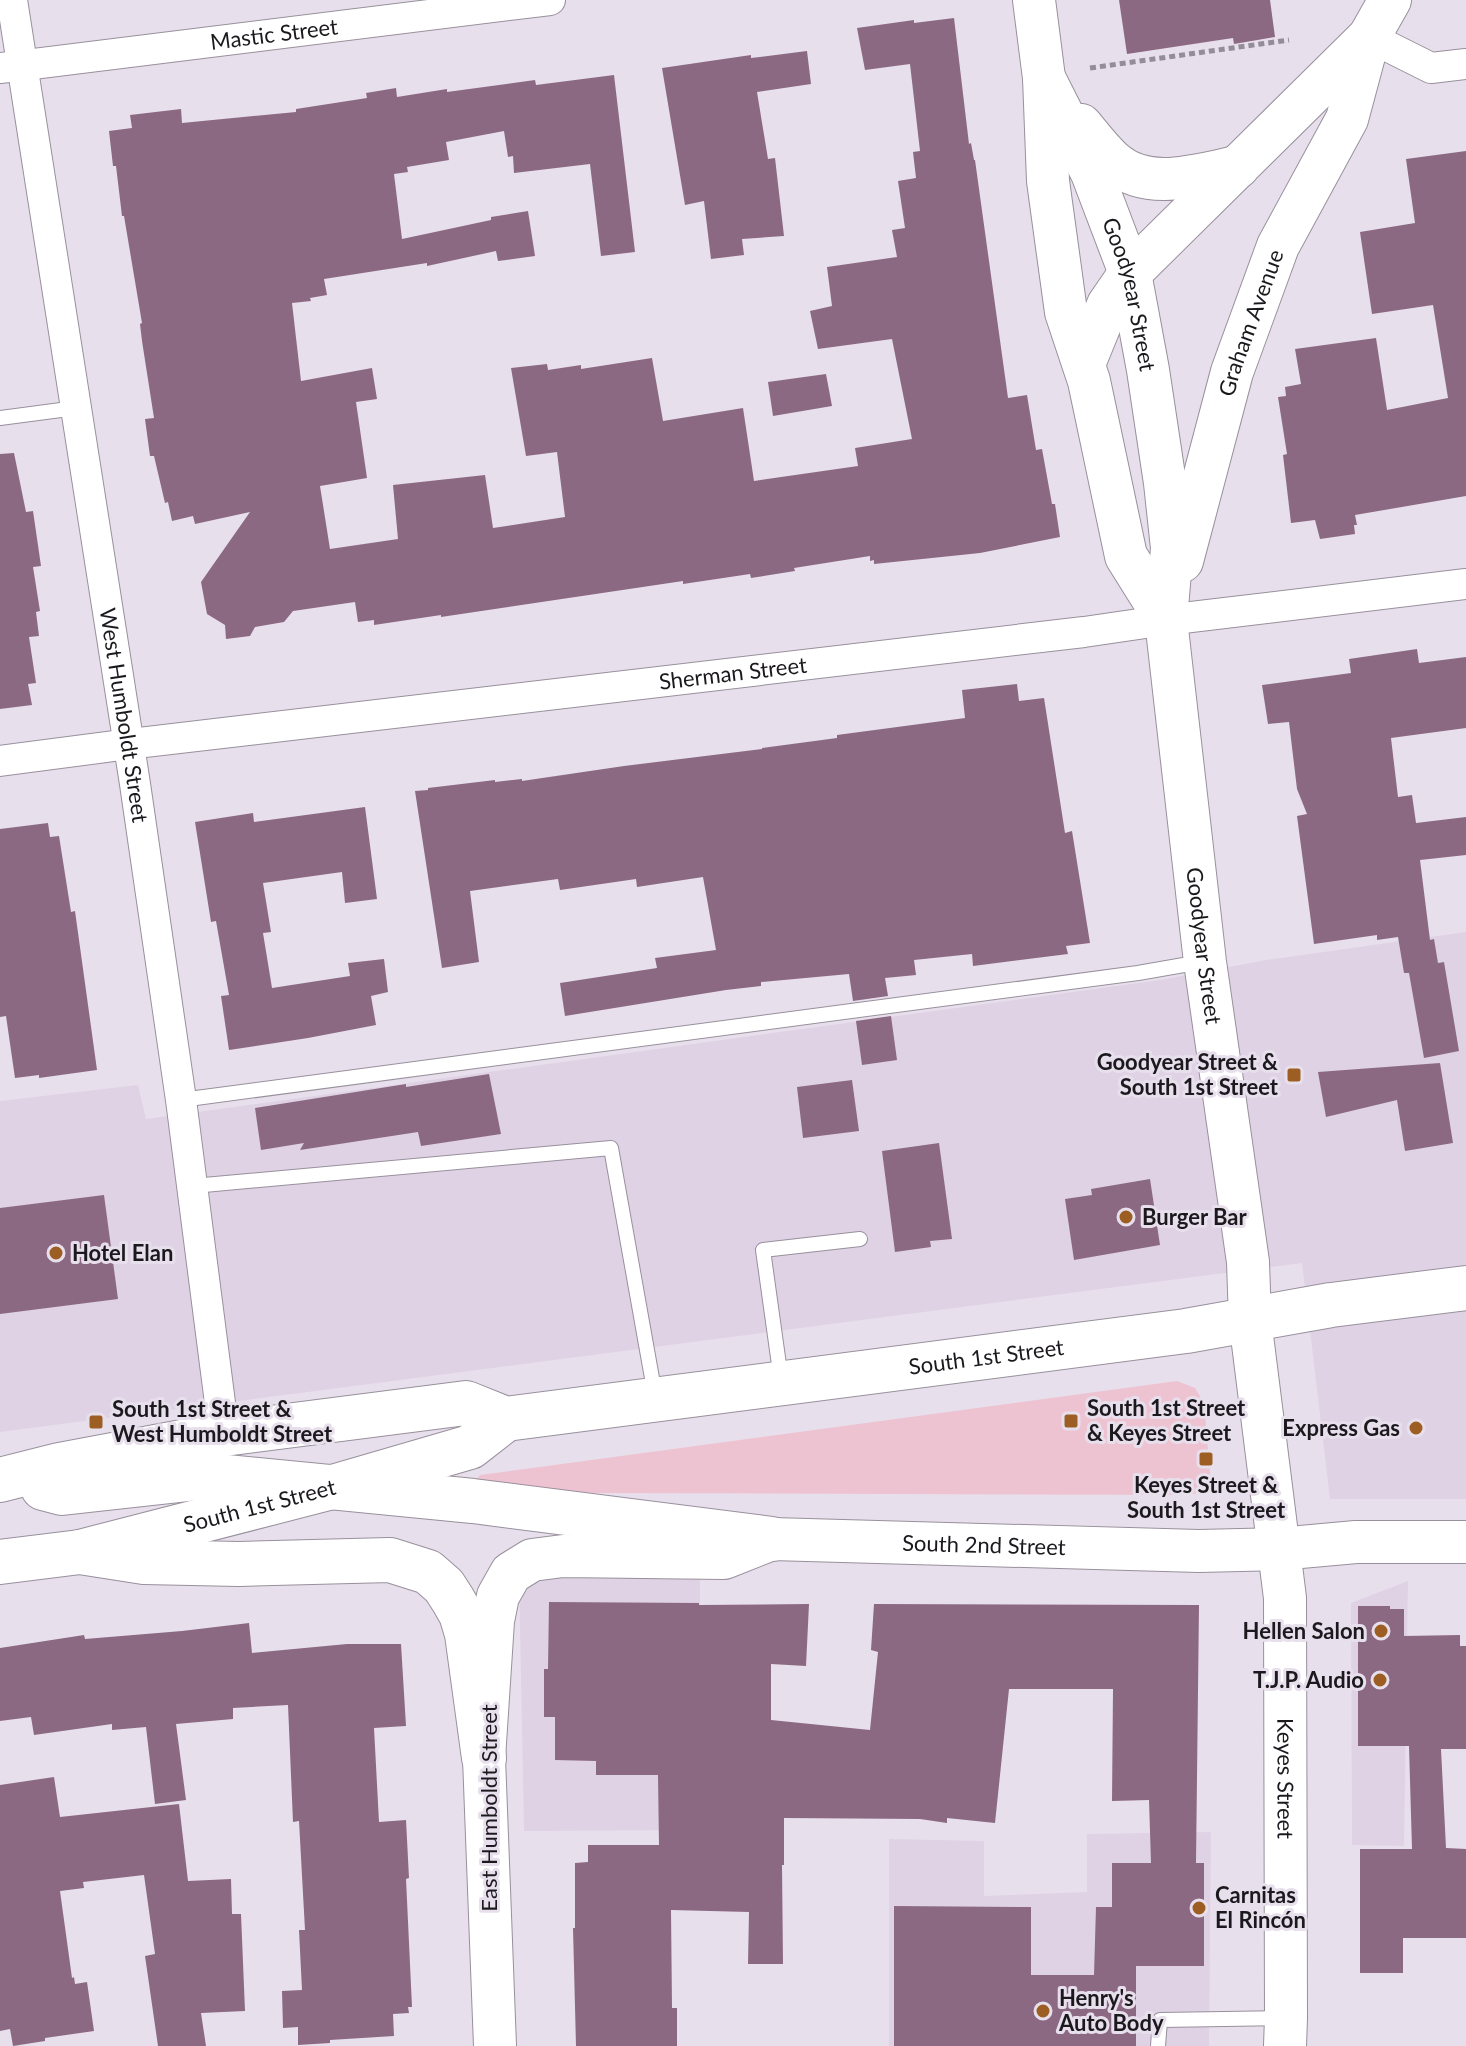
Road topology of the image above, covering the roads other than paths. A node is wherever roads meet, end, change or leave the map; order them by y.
1 (12, 0) edge
2 (550, 0) edge
3 (1034, 0) edge
4 (1390, 0) edge
5 (1369, 37) junction
6 (1466, 64) edge
7 (11, 66) edge
8 (1044, 78) junction
9 (1238, 167) junction
10 (1130, 273) junction
11 (1084, 364) junction
12 (76, 408) junction
13 (0, 418) edge
14 (1466, 584) edge
15 (1166, 620) junction
16 (129, 744) junction
17 (0, 761) edge
18 (1205, 962) junction
19 (181, 1100) junction
20 (193, 1186) junction
21 (860, 1239) dead end
22 (1466, 1288) edge
23 (1250, 1320) junction
24 (781, 1383) junction
25 (656, 1399) junction
26 (506, 1419) junction
27 (224, 1434) junction
28 (4, 1479) edge
29 (336, 1486) junction
30 (772, 1539) junction
31 (1466, 1542) edge
32 (1278, 1549) junction
33 (80, 1552) junction
34 (0, 1562) edge
35 (511, 1573) joint
36 (484, 1758) junction
37 (1286, 2032) edge
38 (495, 2046) edge
39 (1158, 2046) edge

1 - 7 street, West Humboldt Street
2 - 7 street, Mastic Street
3 - 8 main road, Goodyear Street
4 - 5 main road, Graham Avenue
5 - 6 street
5 - 9 main road, Graham Avenue
5 - 15 main road, Graham Avenue
7 - 12 street, West Humboldt Street
8 - 9 main road
8 - 10 main road, Goodyear Street
8 - 11 main road, Goodyear Street
9 - 10 main road, Graham Avenue
10 - 11 main road, Graham Avenue
10 - 15 main road, Goodyear Street
11 - 15 main road, Goodyear Street
12 - 13 lane
12 - 16 street, West Humboldt Street
14 - 15 street, Sherman Street
15 - 16 street, Sherman Street
15 - 18 main road, Goodyear Street
16 - 17 street, Sherman Street
16 - 19 street, West Humboldt Street
18 - 19 lane
18 - 23 main road, Goodyear Street
19 - 20 street, West Humboldt Street
20 - 25 lane
20 - 27 street, West Humboldt Street
21 - 24 lane
22 - 23 main road, South 1st Street
23 - 24 main road, South 1st Street
23 - 32 main road, Keyes Street
24 - 25 main road, South 1st Street
25 - 26 main road, South 1st Street
26 - 27 main road, South 1st Street
26 - 29 main road, South 1st Street
27 - 28 main road, South 1st Street
28 - 29 main road
29 - 30 main road
29 - 33 main road, South 1st Street
30 - 32 main road, South 2nd Street
30 - 35 main road, South 2nd Street
31 - 32 main road, South 2nd Street
32 - 37 main road, Keyes Street
33 - 34 main road, South 1st Street
33 - 36 main road
35 - 36 main road, East Humboldt Street
36 - 38 main road, East Humboldt Street
37 - 39 lane

